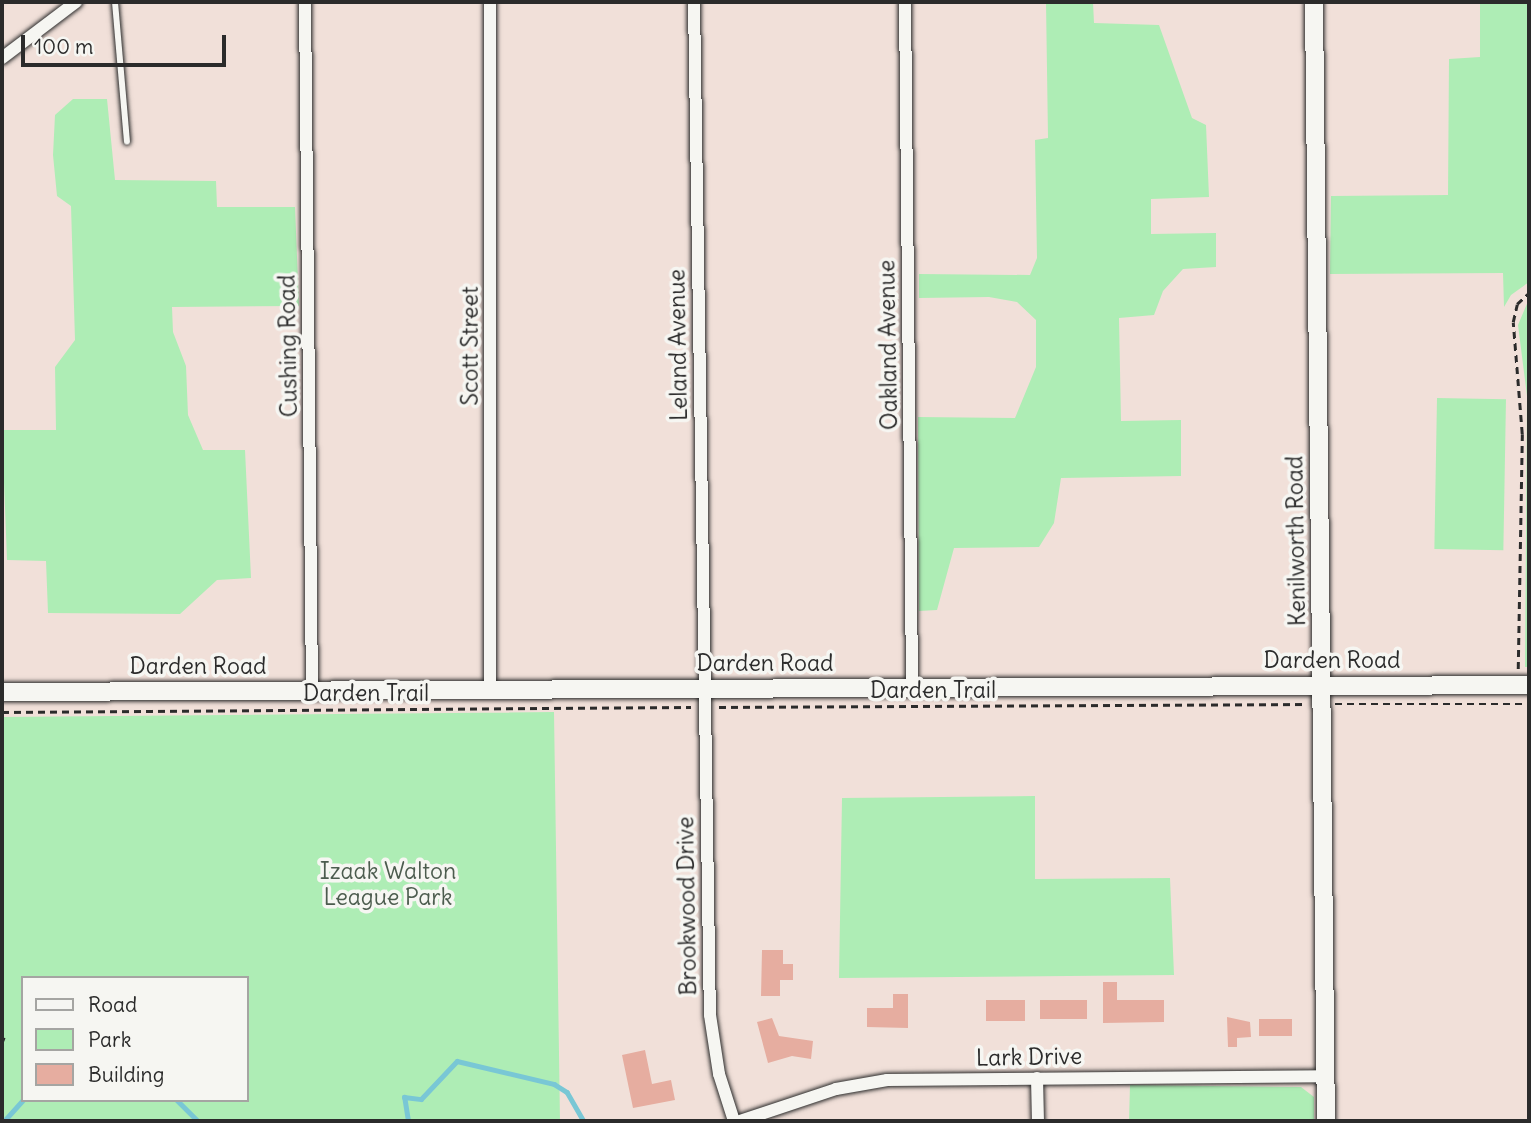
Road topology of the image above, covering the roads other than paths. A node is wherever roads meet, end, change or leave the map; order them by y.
1 (76, 2) edge
2 (115, 2) edge
3 (305, 2) edge
4 (490, 2) edge
5 (694, 2) edge
6 (905, 2) edge
7 (1314, 2) edge
8 (2, 58) edge
9 (127, 141) dead end
10 (1524, 678) edge
11 (1322, 685) junction
12 (912, 687) junction
13 (704, 688) junction
14 (312, 690) junction
15 (490, 690) junction
16 (2, 692) edge
17 (1325, 1076) junction
18 (1037, 1078) junction
19 (734, 1121) edge
20 (740, 1121) edge
21 (1038, 1121) edge
22 (1326, 1121) edge

1 - 8 street
2 - 9 lane
3 - 14 street, Cushing Road
4 - 15 street, Scott Street
5 - 13 street, Leland Avenue
6 - 12 street, Oakland Avenue
7 - 11 street, Kenilworth Road
10 - 11 street, Darden Road
11 - 12 street, Darden Road
11 - 17 street, Kenilworth Road
12 - 13 street, Darden Road
13 - 15 street, Darden Road
13 - 19 street, Brookwood Drive
14 - 15 street, Darden Road
14 - 16 street, Darden Road
17 - 18 street, Lark Drive
17 - 22 street, Kenilworth Road
18 - 20 street, Lark Drive
18 - 21 street

